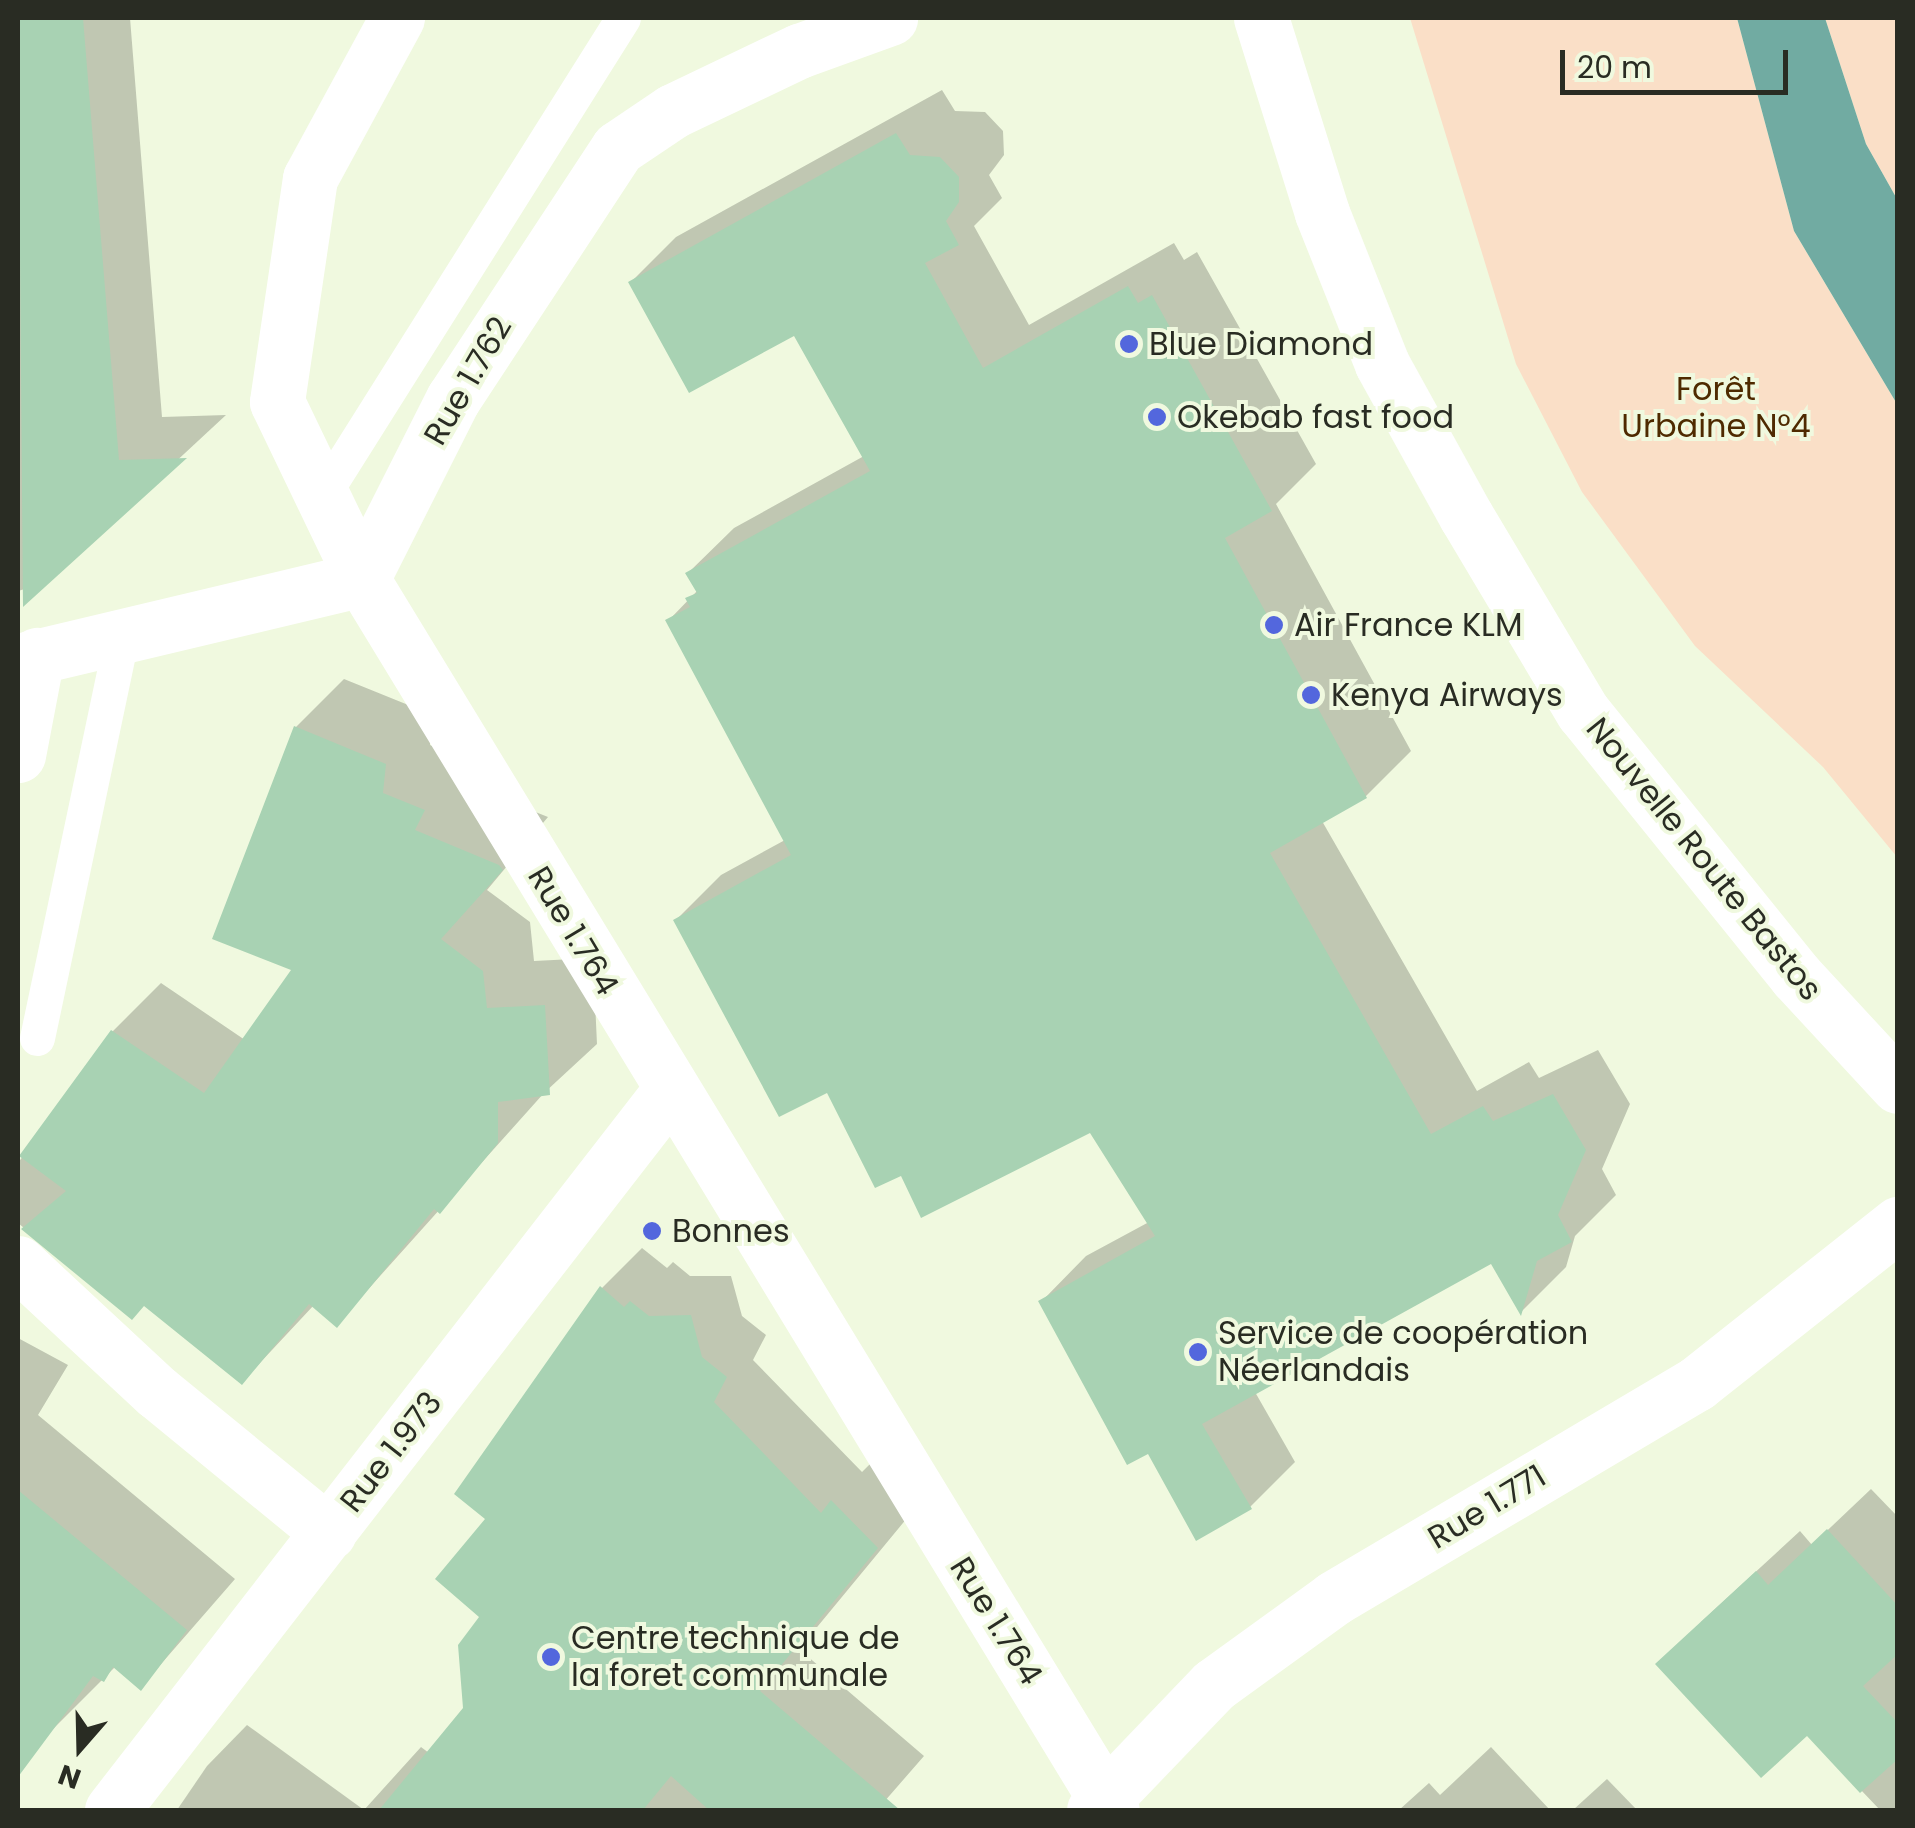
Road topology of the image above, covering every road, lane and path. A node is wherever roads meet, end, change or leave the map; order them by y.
1 (397, 18) edge
2 (623, 18) edge
3 (890, 18) edge
4 (1261, 18) edge
5 (324, 493) junction
6 (362, 579) junction
7 (122, 634) junction
8 (27, 658) edge
9 (18, 756) edge
10 (37, 1038) dead end
11 (1898, 1086) edge
12 (669, 1092) junction
13 (1898, 1224) edge
14 (18, 1263) edge
15 (329, 1533) junction
16 (1103, 1806) edge
17 (112, 1810) edge

1 - 5 street, Rue 1.764
2 - 5 lane
3 - 6 street, Rue 1.762
4 - 11 street, Nouvelle Route Bastos
5 - 6 street, Rue 1.764
6 - 7 street
6 - 12 street, Rue 1.764
7 - 8 street
7 - 10 lane
8 - 9 street
12 - 15 street, Rue 1.973
12 - 16 street, Rue 1.764
13 - 16 street, Rue 1.771
14 - 15 street
15 - 17 street, Rue 1.973

